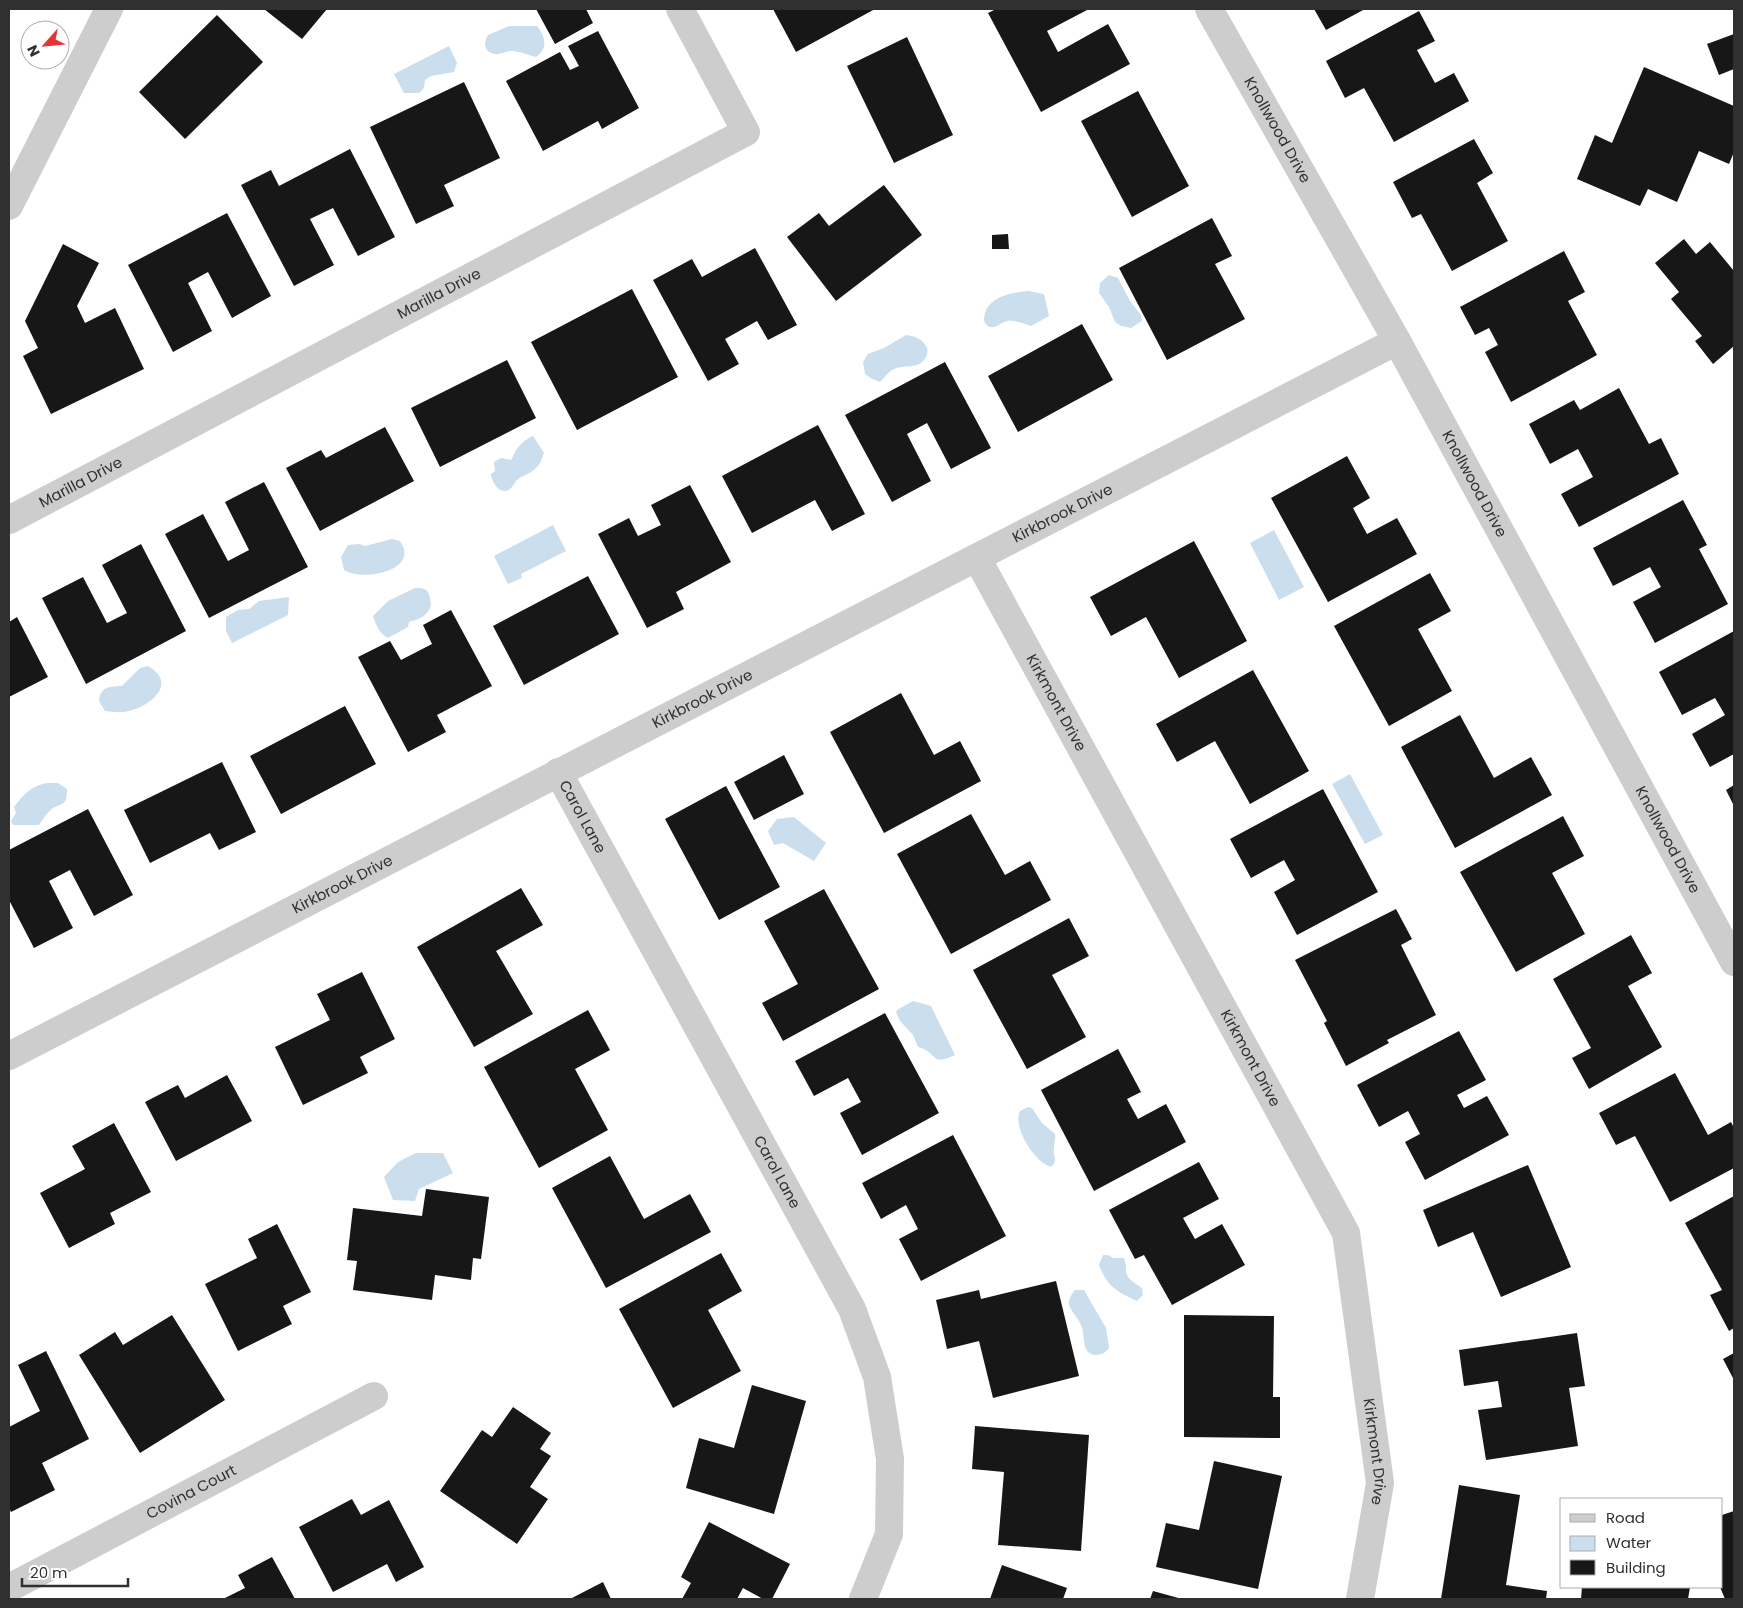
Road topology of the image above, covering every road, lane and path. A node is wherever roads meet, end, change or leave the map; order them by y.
1 (109, 9) edge
2 (680, 9) edge
3 (1209, 9) edge
4 (9, 206) edge
5 (1397, 341) junction
6 (11, 514) edge
7 (977, 558) junction
8 (558, 772) junction
9 (1734, 962) edge
10 (9, 1056) edge
11 (374, 1396) dead end
12 (9, 1588) edge
13 (863, 1599) edge
14 (1360, 1599) edge

1 - 4 street
2 - 6 street, Marilla Drive
3 - 5 street, Knollwood Drive
5 - 7 street, Kirkbrook Drive
5 - 9 street, Knollwood Drive
7 - 8 street, Kirkbrook Drive
7 - 14 street, Kirkmont Drive
8 - 10 street, Kirkbrook Drive
8 - 13 street, Carol Lane
11 - 12 street, Covina Court

